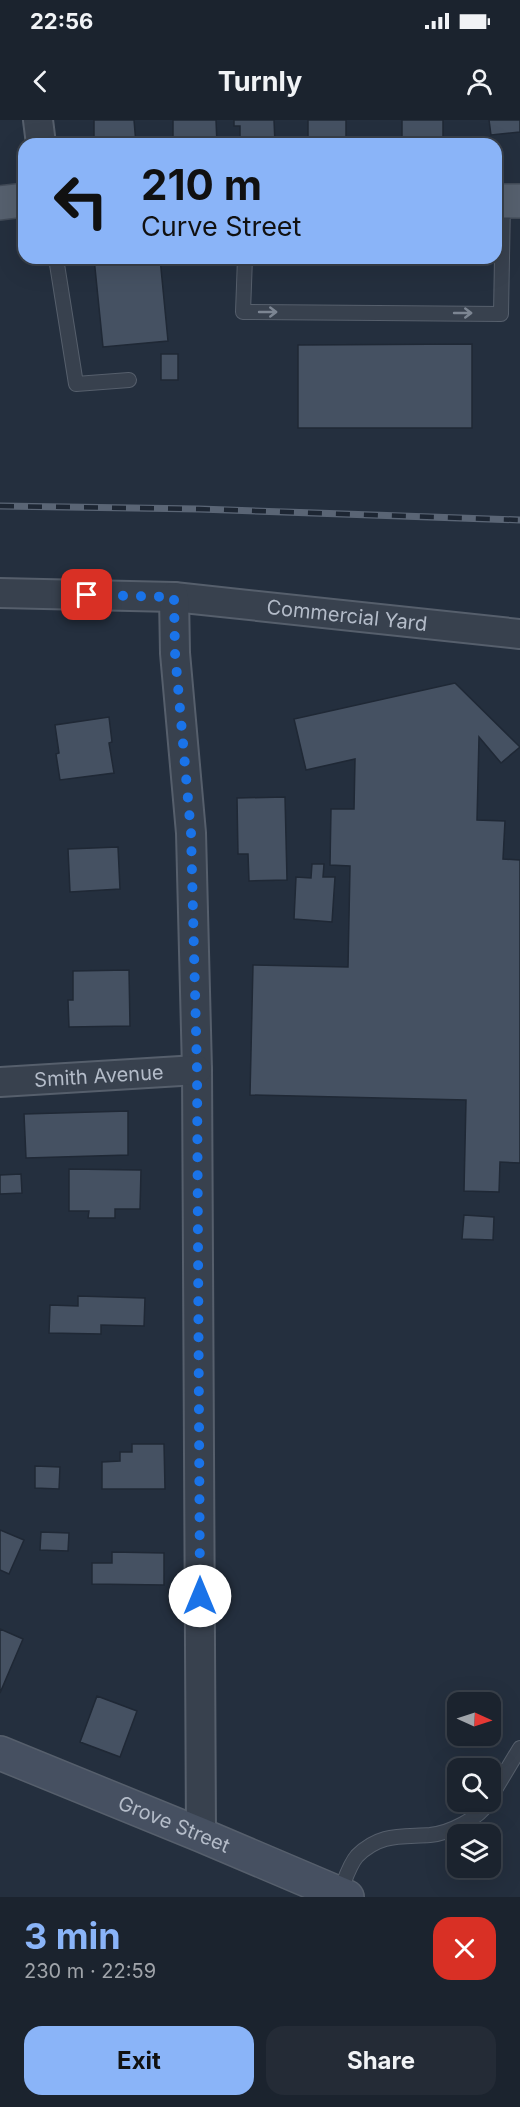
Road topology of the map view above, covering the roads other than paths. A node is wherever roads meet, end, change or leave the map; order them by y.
1 (38, 120) edge
2 (40, 138) edge
3 (18, 201) edge
4 (506, 201) edge
5 (0, 203) edge
6 (57, 264) edge
7 (244, 264) edge
8 (129, 380) dead end
9 (0, 593) edge
10 (174, 597) junction
11 (520, 634) edge
12 (197, 1070) junction
13 (0, 1082) edge
14 (520, 1748) edge
15 (0, 1753) edge
16 (501, 1781) edge
17 (479, 1812) edge
18 (201, 1835) junction
19 (343, 1895) edge

1 - 2 street
3 - 5 main road
7 -> 4 lane
6 - 8 lane
9 - 10 street, Commercial Yard
10 - 11 street, Commercial Yard
10 - 12 street
12 - 13 street, Smith Avenue
12 - 18 street
14 - 16 lane
15 - 18 main road, Grove Street
17 - 19 lane
18 - 19 main road, Grove Street

